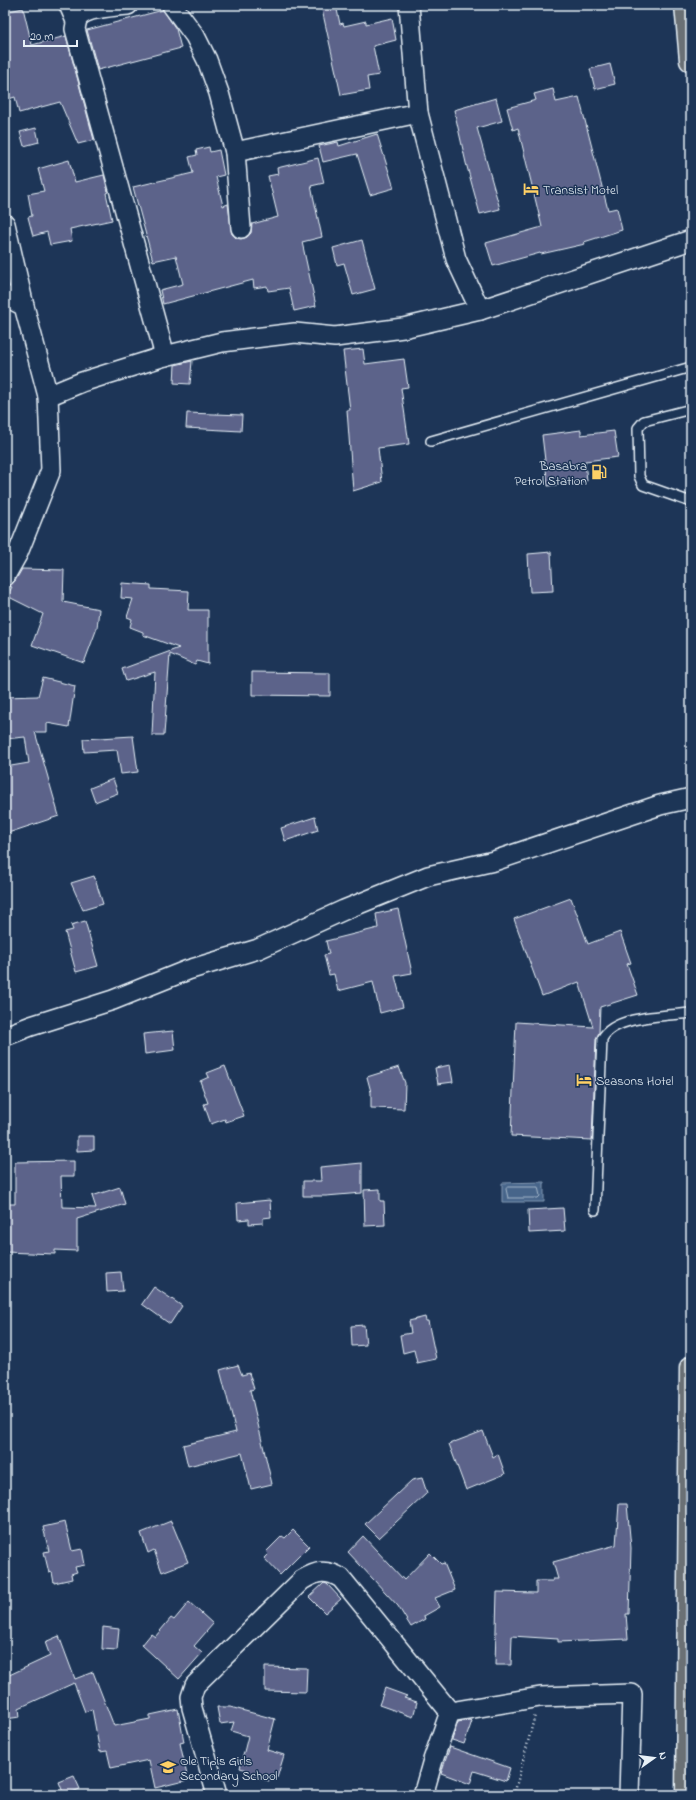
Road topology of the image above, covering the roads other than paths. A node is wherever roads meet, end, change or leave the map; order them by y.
1 (128, 5) edge
2 (171, 5) edge
3 (409, 5) edge
4 (686, 5) edge
5 (72, 13) edge
6 (691, 60) edge
7 (418, 113) junction
8 (235, 152) junction
9 (5, 224) edge
10 (240, 228) dead end
11 (691, 240) edge
12 (5, 296) edge
13 (24, 306) junction
14 (480, 310) junction
15 (165, 356) junction
16 (691, 367) edge
17 (48, 396) junction
18 (691, 409) edge
19 (431, 441) dead end
20 (691, 502) edge
21 (5, 576) edge
22 (691, 798) edge
23 (691, 1013) edge
24 (5, 1036) edge
25 (595, 1210) dead end
26 (691, 1368) edge
27 (450, 1712) junction
28 (217, 1795) edge
29 (423, 1795) edge
30 (629, 1795) edge
31 (687, 1795) edge

1 - 5 street
2 - 8 street
3 - 7 street
4 - 6 highway
5 - 15 street
7 - 8 street
7 - 14 street
8 - 10 street
9 - 13 street
11 - 14 street
12 - 13 street
13 - 17 street
14 - 15 street
15 - 17 street
16 - 19 lane
17 - 21 street
18 - 20 lane
22 - 24 street
23 - 25 lane
26 - 31 highway
27 - 28 street
27 - 29 street
27 - 30 street

